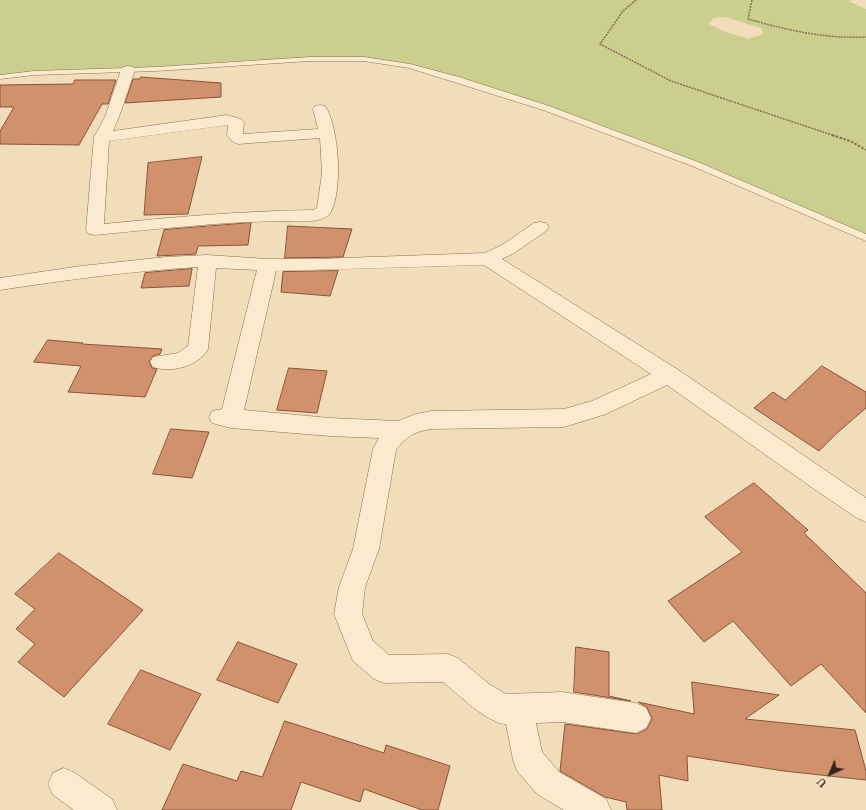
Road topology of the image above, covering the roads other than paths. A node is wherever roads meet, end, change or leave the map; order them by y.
1 (128, 70) junction
2 (0, 77) edge
3 (320, 109) dead end
4 (328, 133) junction
5 (102, 137) junction
6 (540, 227) dead end
7 (866, 238) edge
8 (488, 260) junction
9 (208, 261) junction
10 (268, 265) junction
11 (0, 284) edge
12 (160, 362) dead end
13 (669, 375) junction
14 (400, 430) junction
15 (866, 511) edge
16 (518, 709) junction
17 (636, 718) dead end
18 (64, 784) dead end
19 (101, 810) edge
20 (595, 810) edge

1 - 2 lane
1 - 5 street
1 - 7 lane
3 - 4 street
4 - 5 street
4 - 5 street
6 - 8 street
8 - 10 street
8 - 13 street
9 - 10 street
9 - 11 street
9 - 12 street
10 - 14 street
13 - 14 street
13 - 15 street
14 - 16 street
16 - 17 street
16 - 20 street
18 - 19 street

